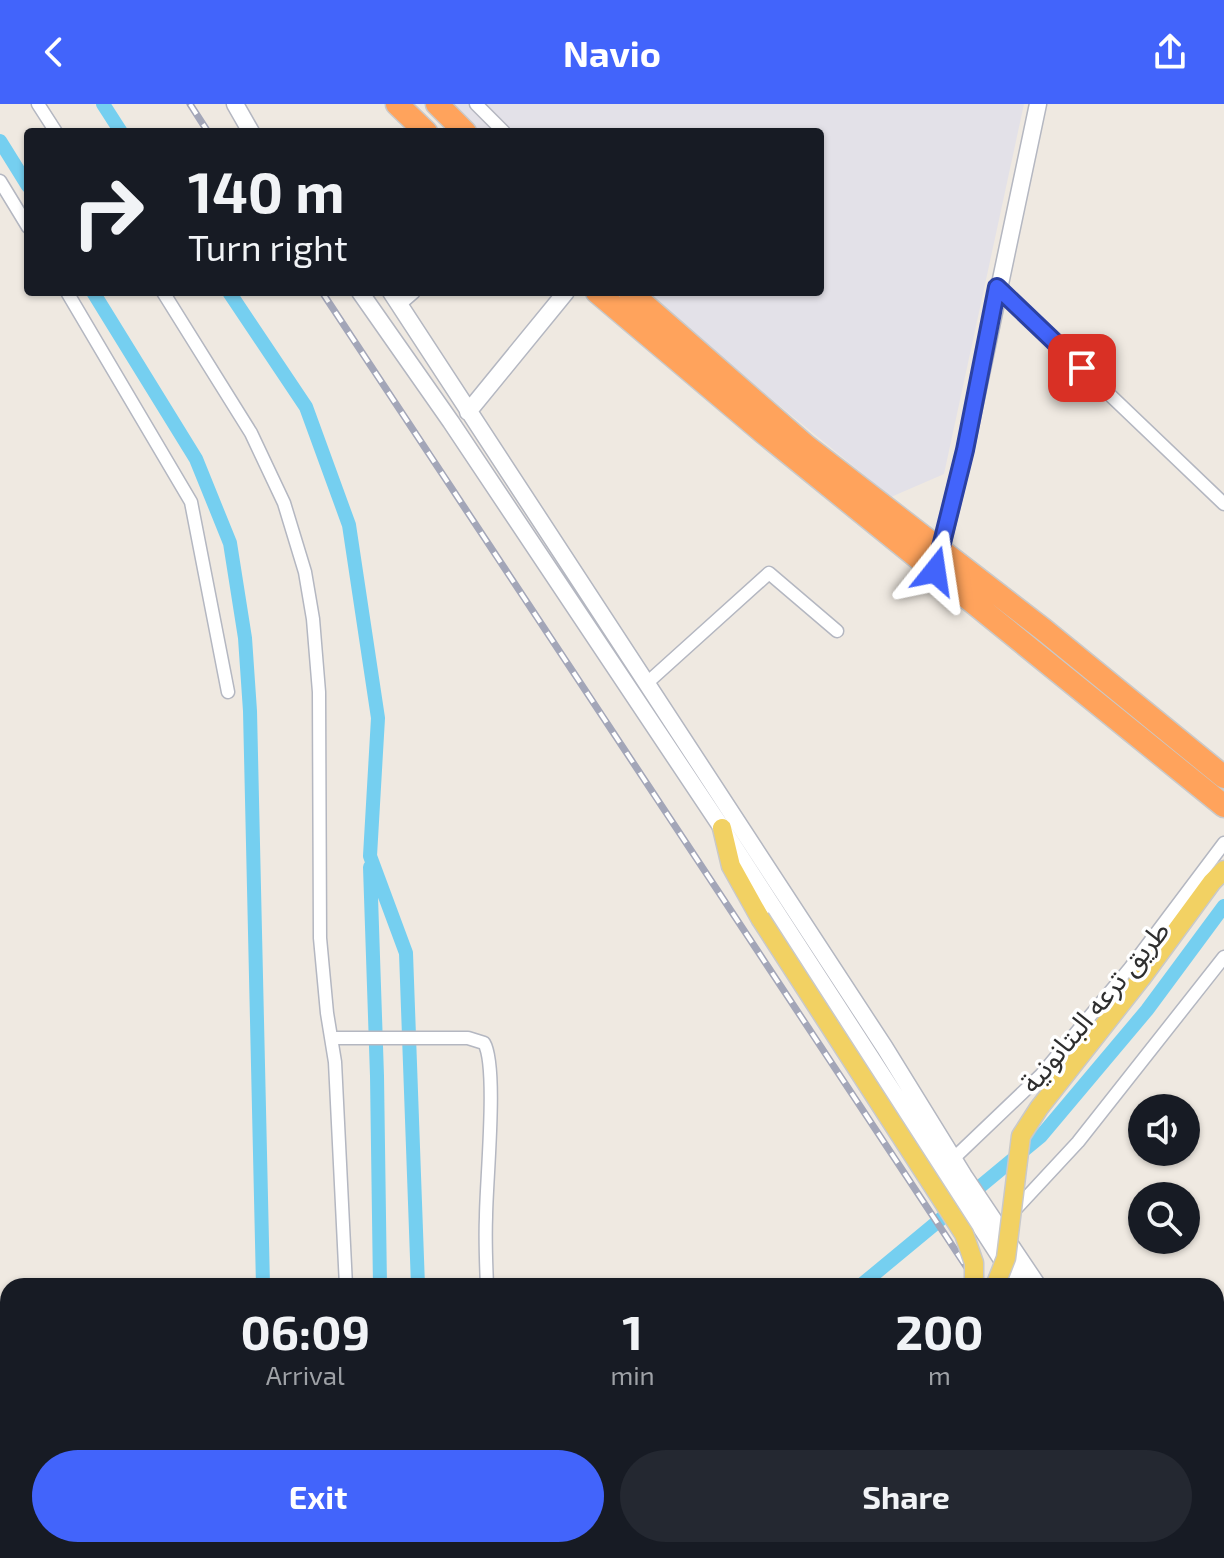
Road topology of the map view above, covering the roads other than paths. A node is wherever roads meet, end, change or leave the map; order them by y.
1 (38, 104) edge
2 (235, 104) edge
3 (397, 104) edge
4 (437, 104) edge
5 (476, 104) edge
6 (1038, 104) edge
7 (53, 128) edge
8 (249, 128) edge
9 (422, 128) edge
10 (461, 128) edge
11 (500, 128) edge
12 (0, 181) edge
13 (24, 220) edge
14 (997, 287) junction
15 (69, 296) edge
16 (165, 296) edge
17 (363, 296) edge
18 (563, 296) edge
19 (602, 296) edge
20 (635, 296) edge
21 (395, 298) edge
22 (468, 412) junction
23 (1224, 504) edge
24 (938, 560) junction
25 (837, 631) dead end
26 (647, 683) junction
27 (228, 692) dead end
28 (1224, 777) edge
29 (1224, 806) edge
30 (722, 828) junction
31 (1224, 843) edge
32 (1224, 870) edge
33 (1224, 957) edge
34 (331, 1038) junction
35 (953, 1159) junction
36 (958, 1180) junction
37 (979, 1210) junction
38 (999, 1227) junction
39 (346, 1278) edge
40 (487, 1278) edge
41 (974, 1278) edge
42 (998, 1278) edge
43 (1015, 1278) edge
44 (1033, 1278) edge

1 - 7 street
2 - 8 main road
3 - 9 highway
4 - 10 highway
5 - 11 street
6 - 14 main road
12 - 13 street
14 - 23 street
14 - 24 main road
15 - 27 street
16 - 34 street
17 - 30 main road
18 - 22 main road
19 - 24 highway
20 - 24 highway
21 - 22 main road
22 - 26 main road
24 - 28 highway
24 - 29 highway
25 - 26 street
26 - 35 main road
30 - 36 main road
30 - 41 main road, bridge
31 - 35 street, طريق ترعه البتانونية
32 - 42 main road, bridge
33 - 38 street
34 - 39 street
34 - 40 street
35 - 36 main road
36 - 37 main road
37 - 38 main road
37 - 43 main road
38 - 44 main road

